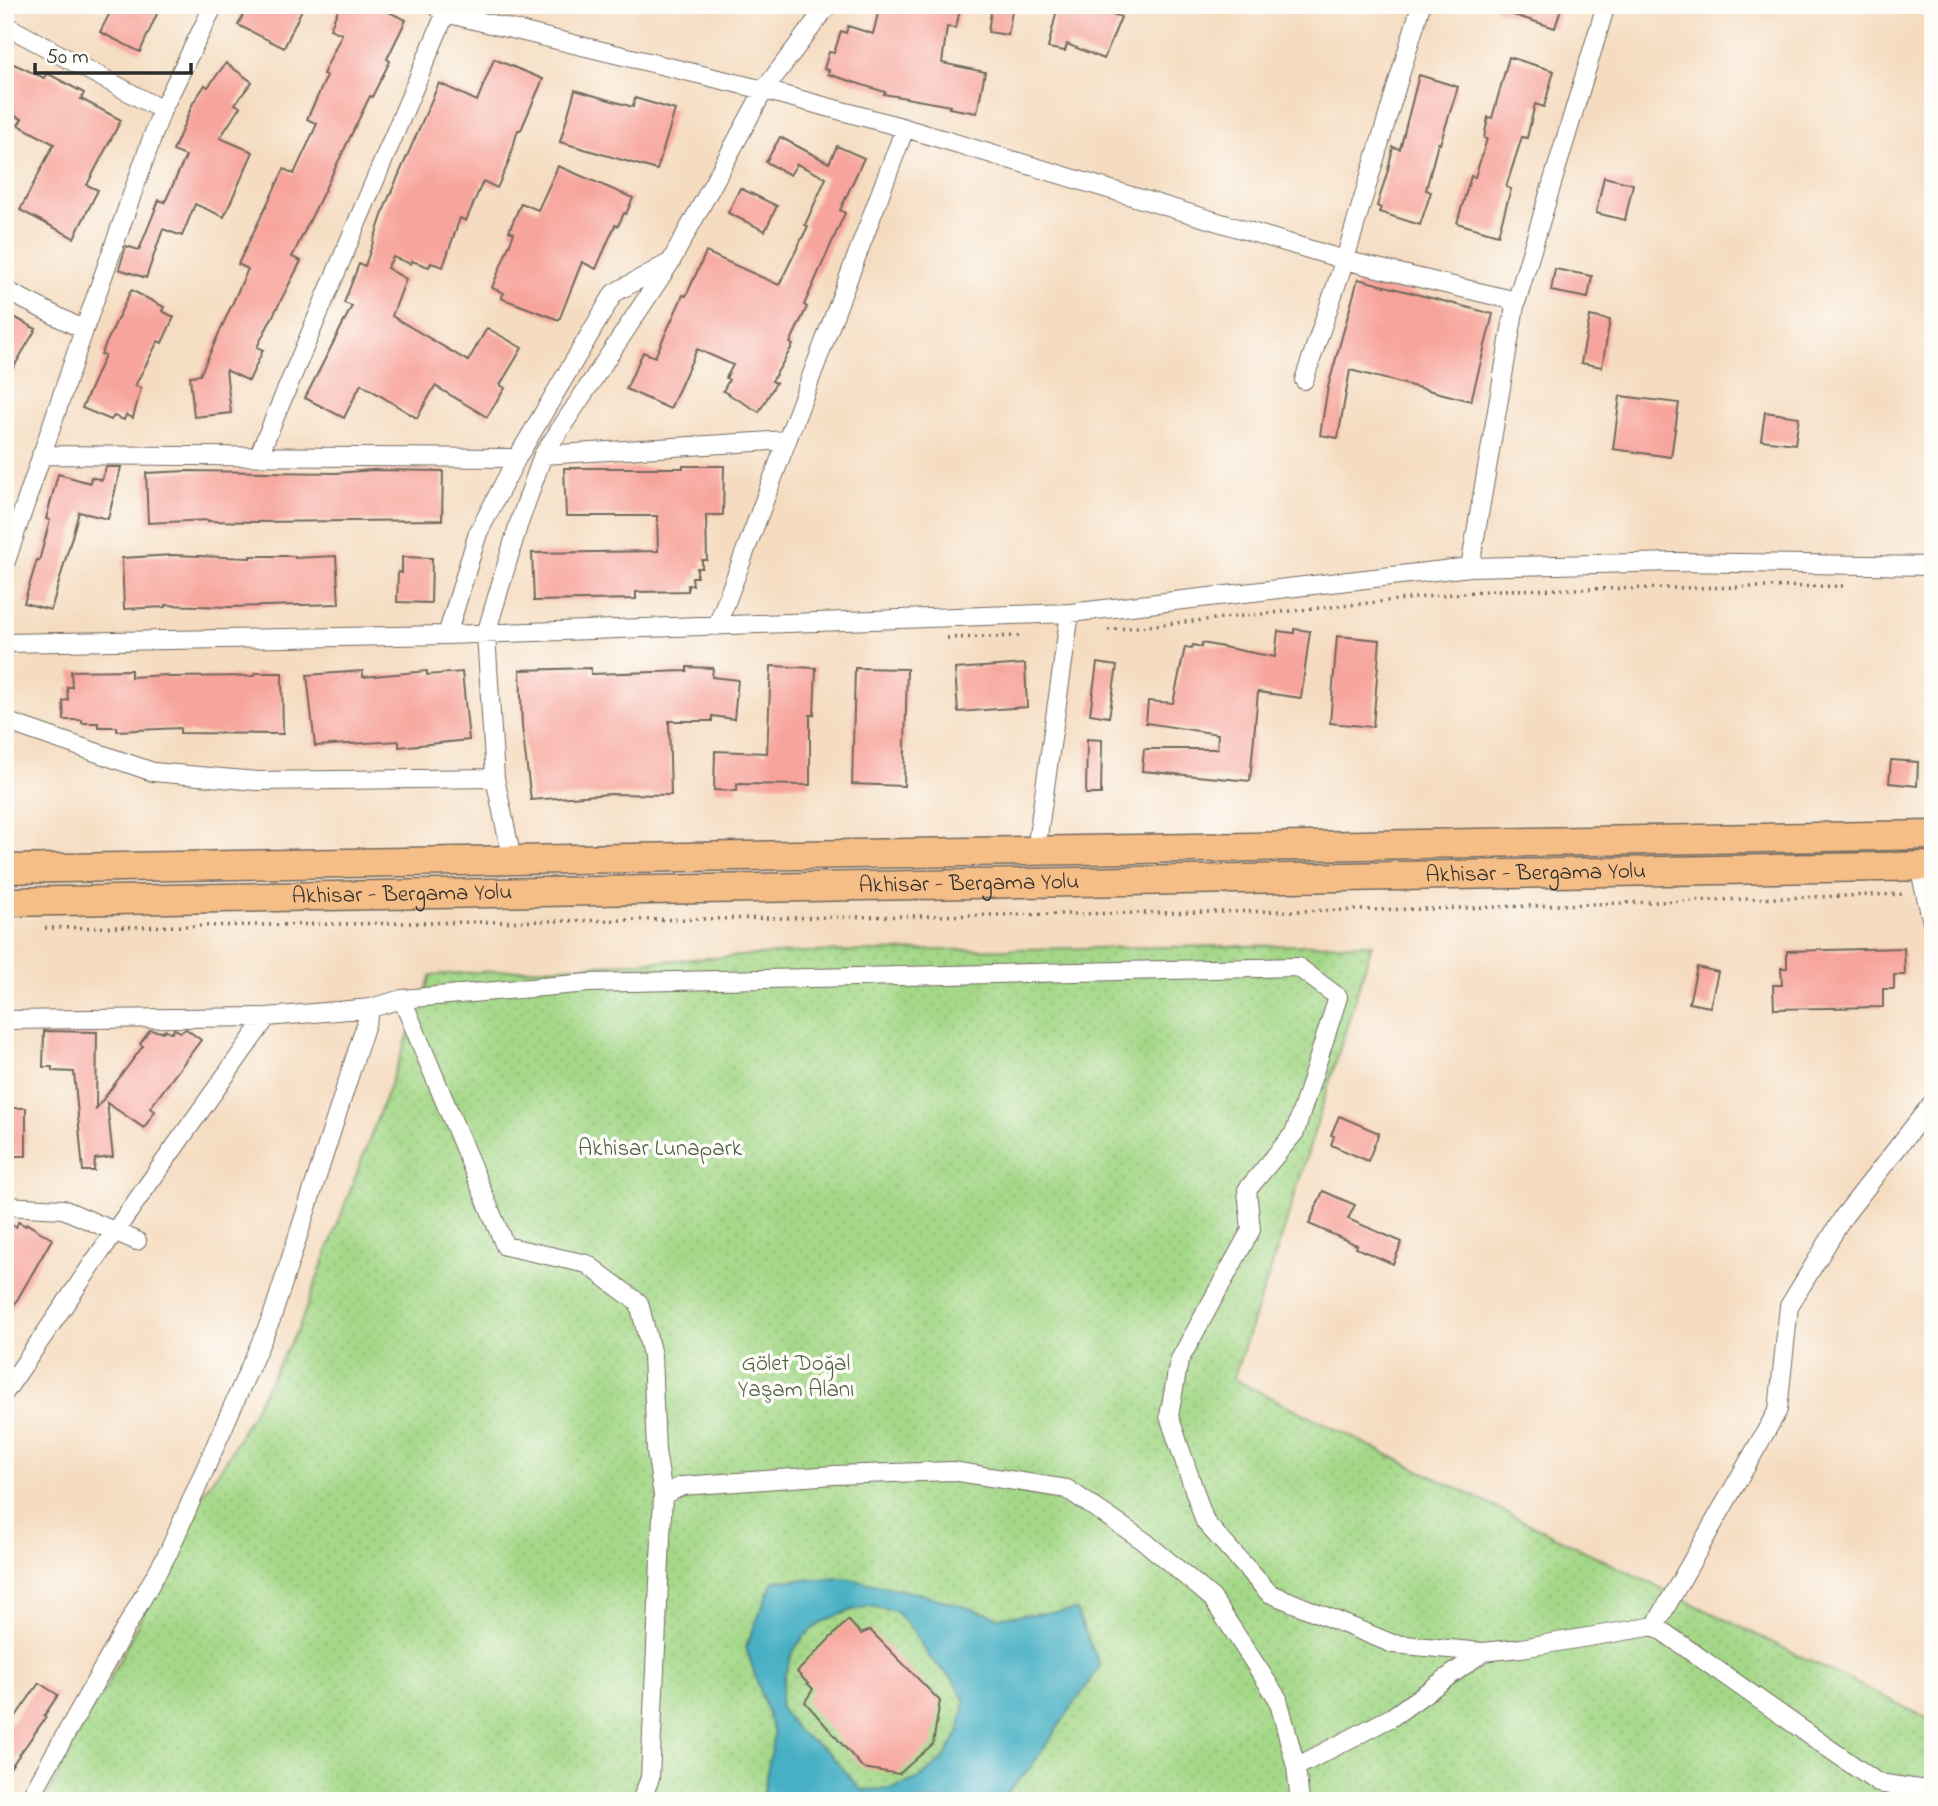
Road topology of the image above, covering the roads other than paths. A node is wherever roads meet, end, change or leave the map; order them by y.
1 (214, 5) edge
2 (828, 5) edge
3 (1421, 5) edge
4 (1606, 5) edge
5 (443, 8) edge
6 (5, 25) edge
7 (764, 90) junction
8 (162, 110) junction
9 (905, 128) junction
10 (1345, 259) junction
11 (670, 263) junction
12 (5, 290) edge
13 (1515, 306) junction
14 (84, 330) junction
15 (1304, 380) dead end
16 (787, 440) junction
17 (41, 455) junction
18 (543, 455) junction
19 (258, 457) junction
20 (517, 458) junction
21 (5, 564) edge
22 (1933, 566) edge
23 (1470, 567) junction
24 (1070, 613) junction
25 (717, 626) junction
26 (486, 634) junction
27 (447, 635) junction
28 (5, 643) edge
29 (5, 721) edge
30 (495, 778) junction
31 (1933, 835) edge
32 (1036, 850) junction
33 (512, 859) junction
34 (5, 869) edge
35 (1925, 875) edge
36 (5, 902) edge
37 (1933, 926) edge
38 (402, 999) junction
39 (372, 1008) junction
40 (267, 1017) junction
41 (5, 1020) edge
42 (1933, 1102) edge
43 (5, 1206) edge
44 (115, 1231) junction
45 (137, 1241) dead end
46 (5, 1392) edge
47 (663, 1495) junction
48 (1656, 1626) junction
49 (1483, 1652) junction
50 (1296, 1767) junction
51 (1933, 1791) edge
52 (28, 1801) edge
53 (641, 1801) edge
54 (1300, 1801) edge

1 - 8 street
2 - 7 street
3 - 10 street
4 - 13 street
5 - 7 street
5 - 19 street
6 - 8 street
7 - 9 street
7 - 11 street
8 - 14 street
9 - 10 street
9 - 16 street
10 - 13 street
10 - 15 street
11 - 18 street
11 - 20 street
12 - 14 street
13 - 23 street
14 - 17 street
16 - 18 street
16 - 25 street
17 - 19 street
17 - 21 street
18 - 26 street
19 - 20 street
20 - 27 street
22 - 23 street
23 - 24 street
24 - 25 street
24 - 32 street
25 - 26 street
26 - 27 street
26 - 30 street
27 - 28 street
29 - 30 street
30 - 33 street
31 - 32 main road, Akhisar - Bergama Yolu
32 - 33 main road, Akhisar - Bergama Yolu
33 - 34 main road, Akhisar - Bergama Yolu
35 - 36 main road, Akhisar - Bergama Yolu
35 - 37 street
38 - 39 street
38 - 47 street
38 - 49 street
39 - 40 street
39 - 52 street
40 - 41 street
40 - 44 street
42 - 48 street
43 - 44 street
44 - 45 street
44 - 46 street
47 - 50 street
47 - 53 street
48 - 49 street
48 - 51 street
49 - 50 street
50 - 54 street

